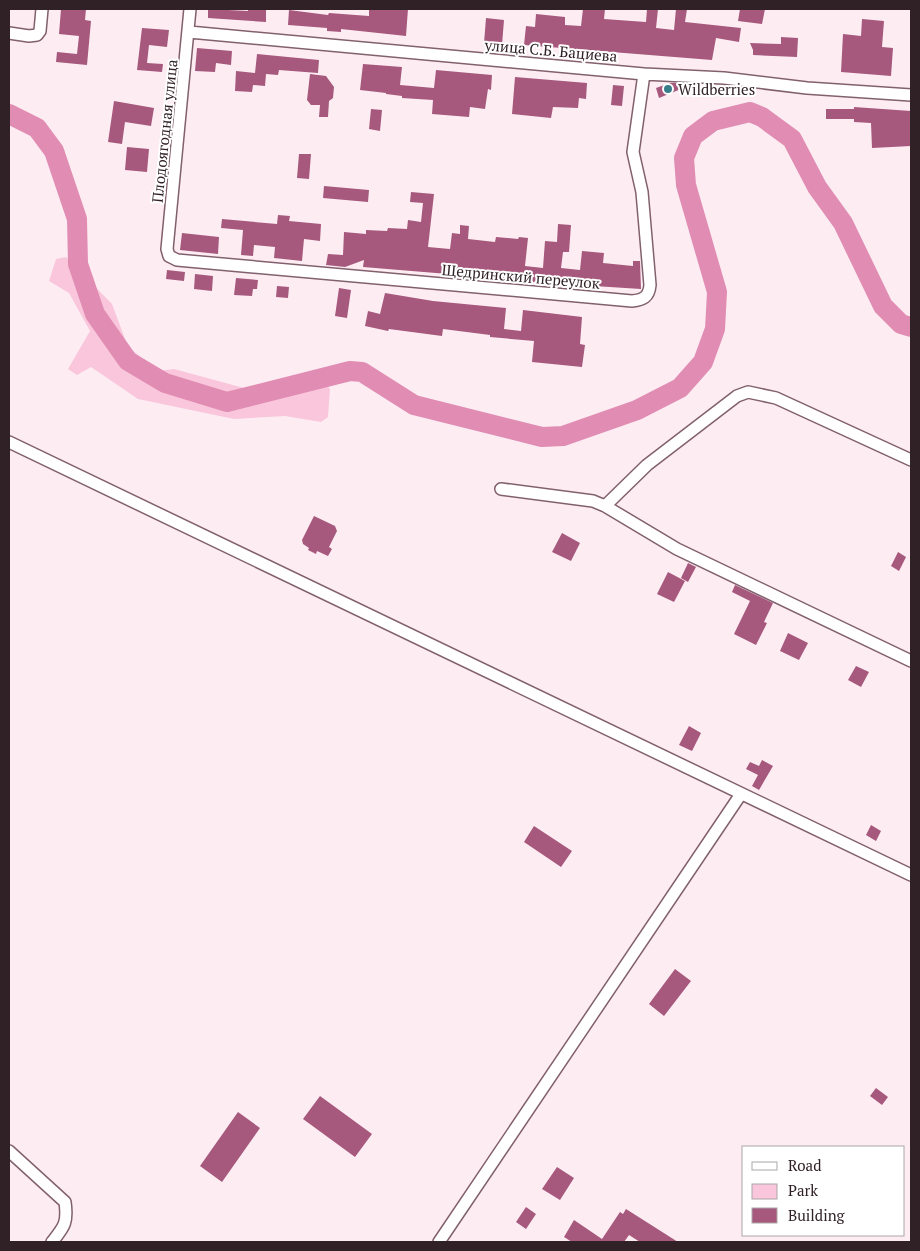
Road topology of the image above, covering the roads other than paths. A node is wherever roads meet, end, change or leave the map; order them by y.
1 (42, 9) edge
2 (190, 9) edge
3 (188, 32) junction
4 (9, 33) edge
5 (644, 74) junction
6 (911, 95) edge
7 (169, 256) joint
8 (9, 442) edge
9 (911, 460) edge
10 (501, 489) dead end
11 (605, 506) junction
12 (911, 661) edge
13 (741, 794) junction
14 (911, 875) edge
15 (9, 1151) edge
16 (52, 1242) edge
17 (439, 1242) edge

1 - 4 street
2 - 3 street, Плодоягодная улица
3 - 5 street, улица С.Б. Бациева
3 - 7 street, Плодоягодная улица
5 - 6 street, улица С.Б. Бациева
5 - 7 street, Щедринский переулок
8 - 13 street
9 - 11 street
10 - 11 street
11 - 12 street
13 - 14 street
13 - 17 street
15 - 16 street

